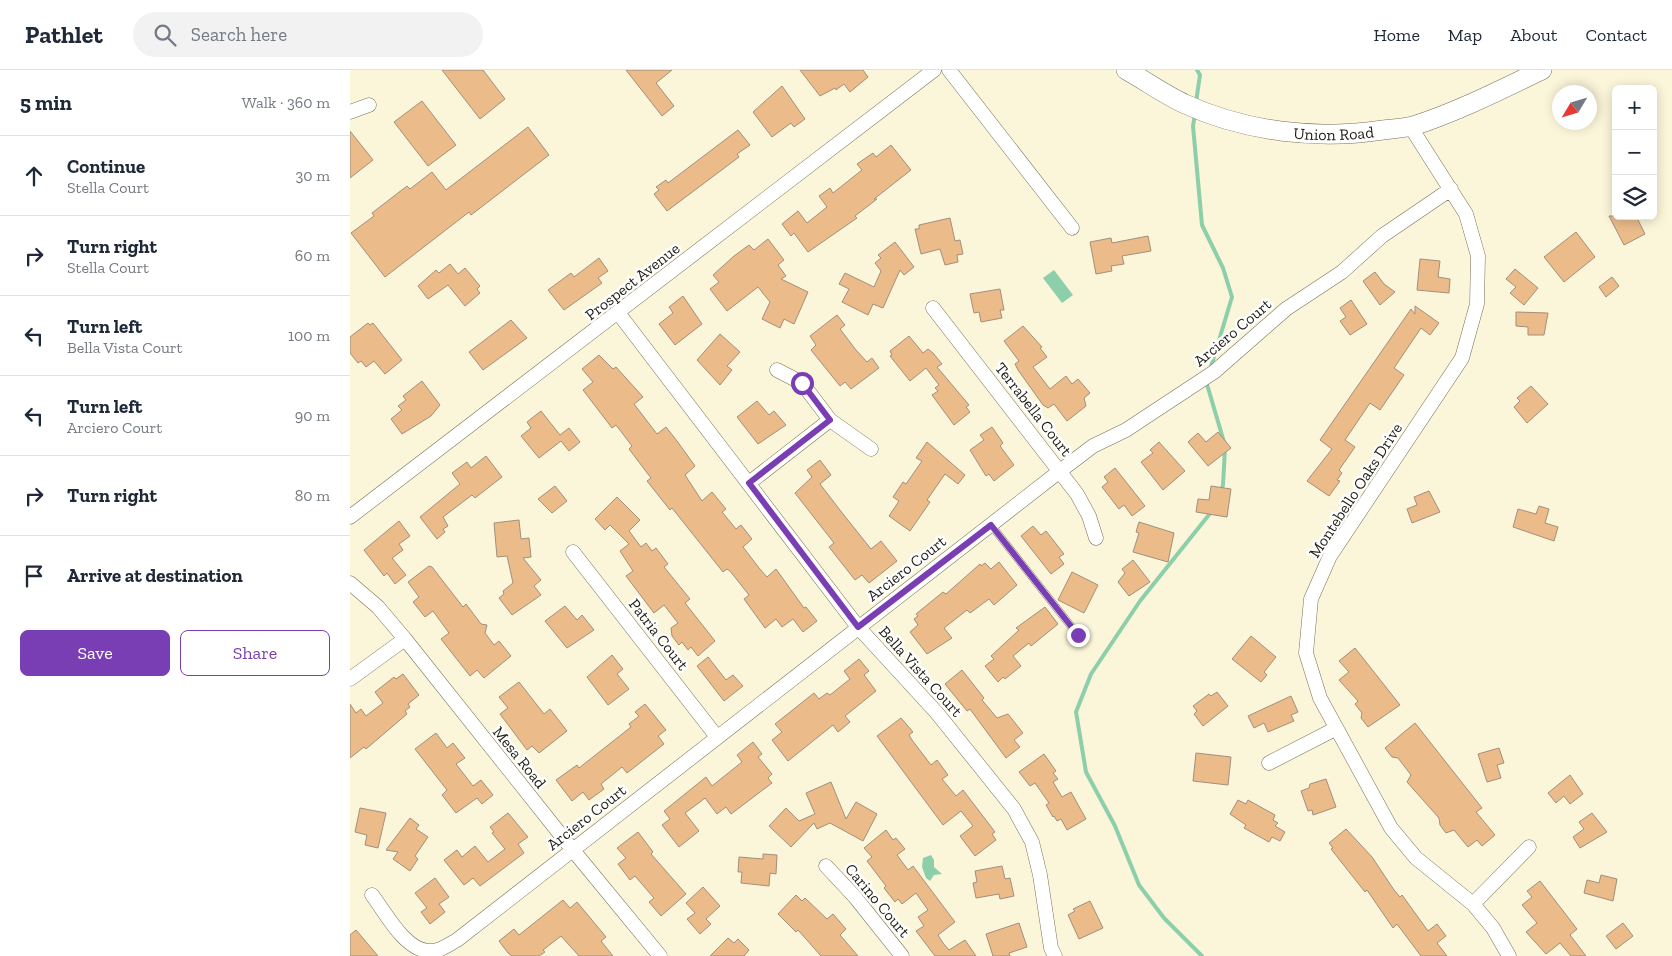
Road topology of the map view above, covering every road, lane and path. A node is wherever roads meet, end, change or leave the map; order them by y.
1 (934, 70) edge
2 (949, 70) edge
3 (1126, 70) edge
4 (1542, 70) edge
5 (369, 105) dead end
6 (350, 112) edge
7 (1410, 126) junction
8 (1451, 189) junction
9 (1072, 228) dead end
10 (933, 308) dead end
11 (619, 314) junction
12 (777, 370) dead end
13 (830, 420) junction
14 (871, 449) dead end
15 (1060, 471) junction
16 (749, 483) junction
17 (350, 517) edge
18 (991, 525) junction
19 (1096, 538) dead end
20 (573, 552) dead end
21 (350, 583) edge
22 (858, 627) junction
23 (1078, 635) dead end
24 (406, 639) junction
25 (350, 679) edge
26 (1335, 729) junction
27 (717, 737) junction
28 (1269, 763) dead end
29 (1529, 847) dead end
30 (572, 849) junction
31 (826, 866) dead end
32 (372, 895) dead end
33 (1473, 904) junction
34 (660, 956) edge
35 (902, 956) edge
36 (1055, 956) edge
37 (1509, 956) edge

1 - 11 street, Prospect Avenue
2 - 9 street
3 - 7 main road, Union Road
4 - 7 main road, Union Road
5 - 6 street
7 - 8 street, Montebello Oaks Drive
8 - 15 street, Arciero Court
8 - 26 street, Montebello Oaks Drive
10 - 15 street, Terrabella Court
11 - 16 street, Bella Vista Court
11 - 17 street, Prospect Avenue
12 - 13 street
13 - 14 street
13 - 16 street
15 - 18 street, Arciero Court
15 - 19 street, Terrabella Court
16 - 22 street, Bella Vista Court
18 - 22 street, Arciero Court
18 - 23 lane
20 - 27 street, Patria Court
21 - 24 street, Mesa Road
22 - 27 street, Arciero Court
22 - 36 street, Bella Vista Court
24 - 25 street
24 - 30 street, Mesa Road
26 - 28 street
26 - 33 street, Montebello Oaks Drive
27 - 30 street, Arciero Court
29 - 33 street
30 - 32 street, Arciero Court
30 - 34 street, Mesa Road
31 - 35 street, Carino Court
33 - 37 street, Montebello Oaks Drive

